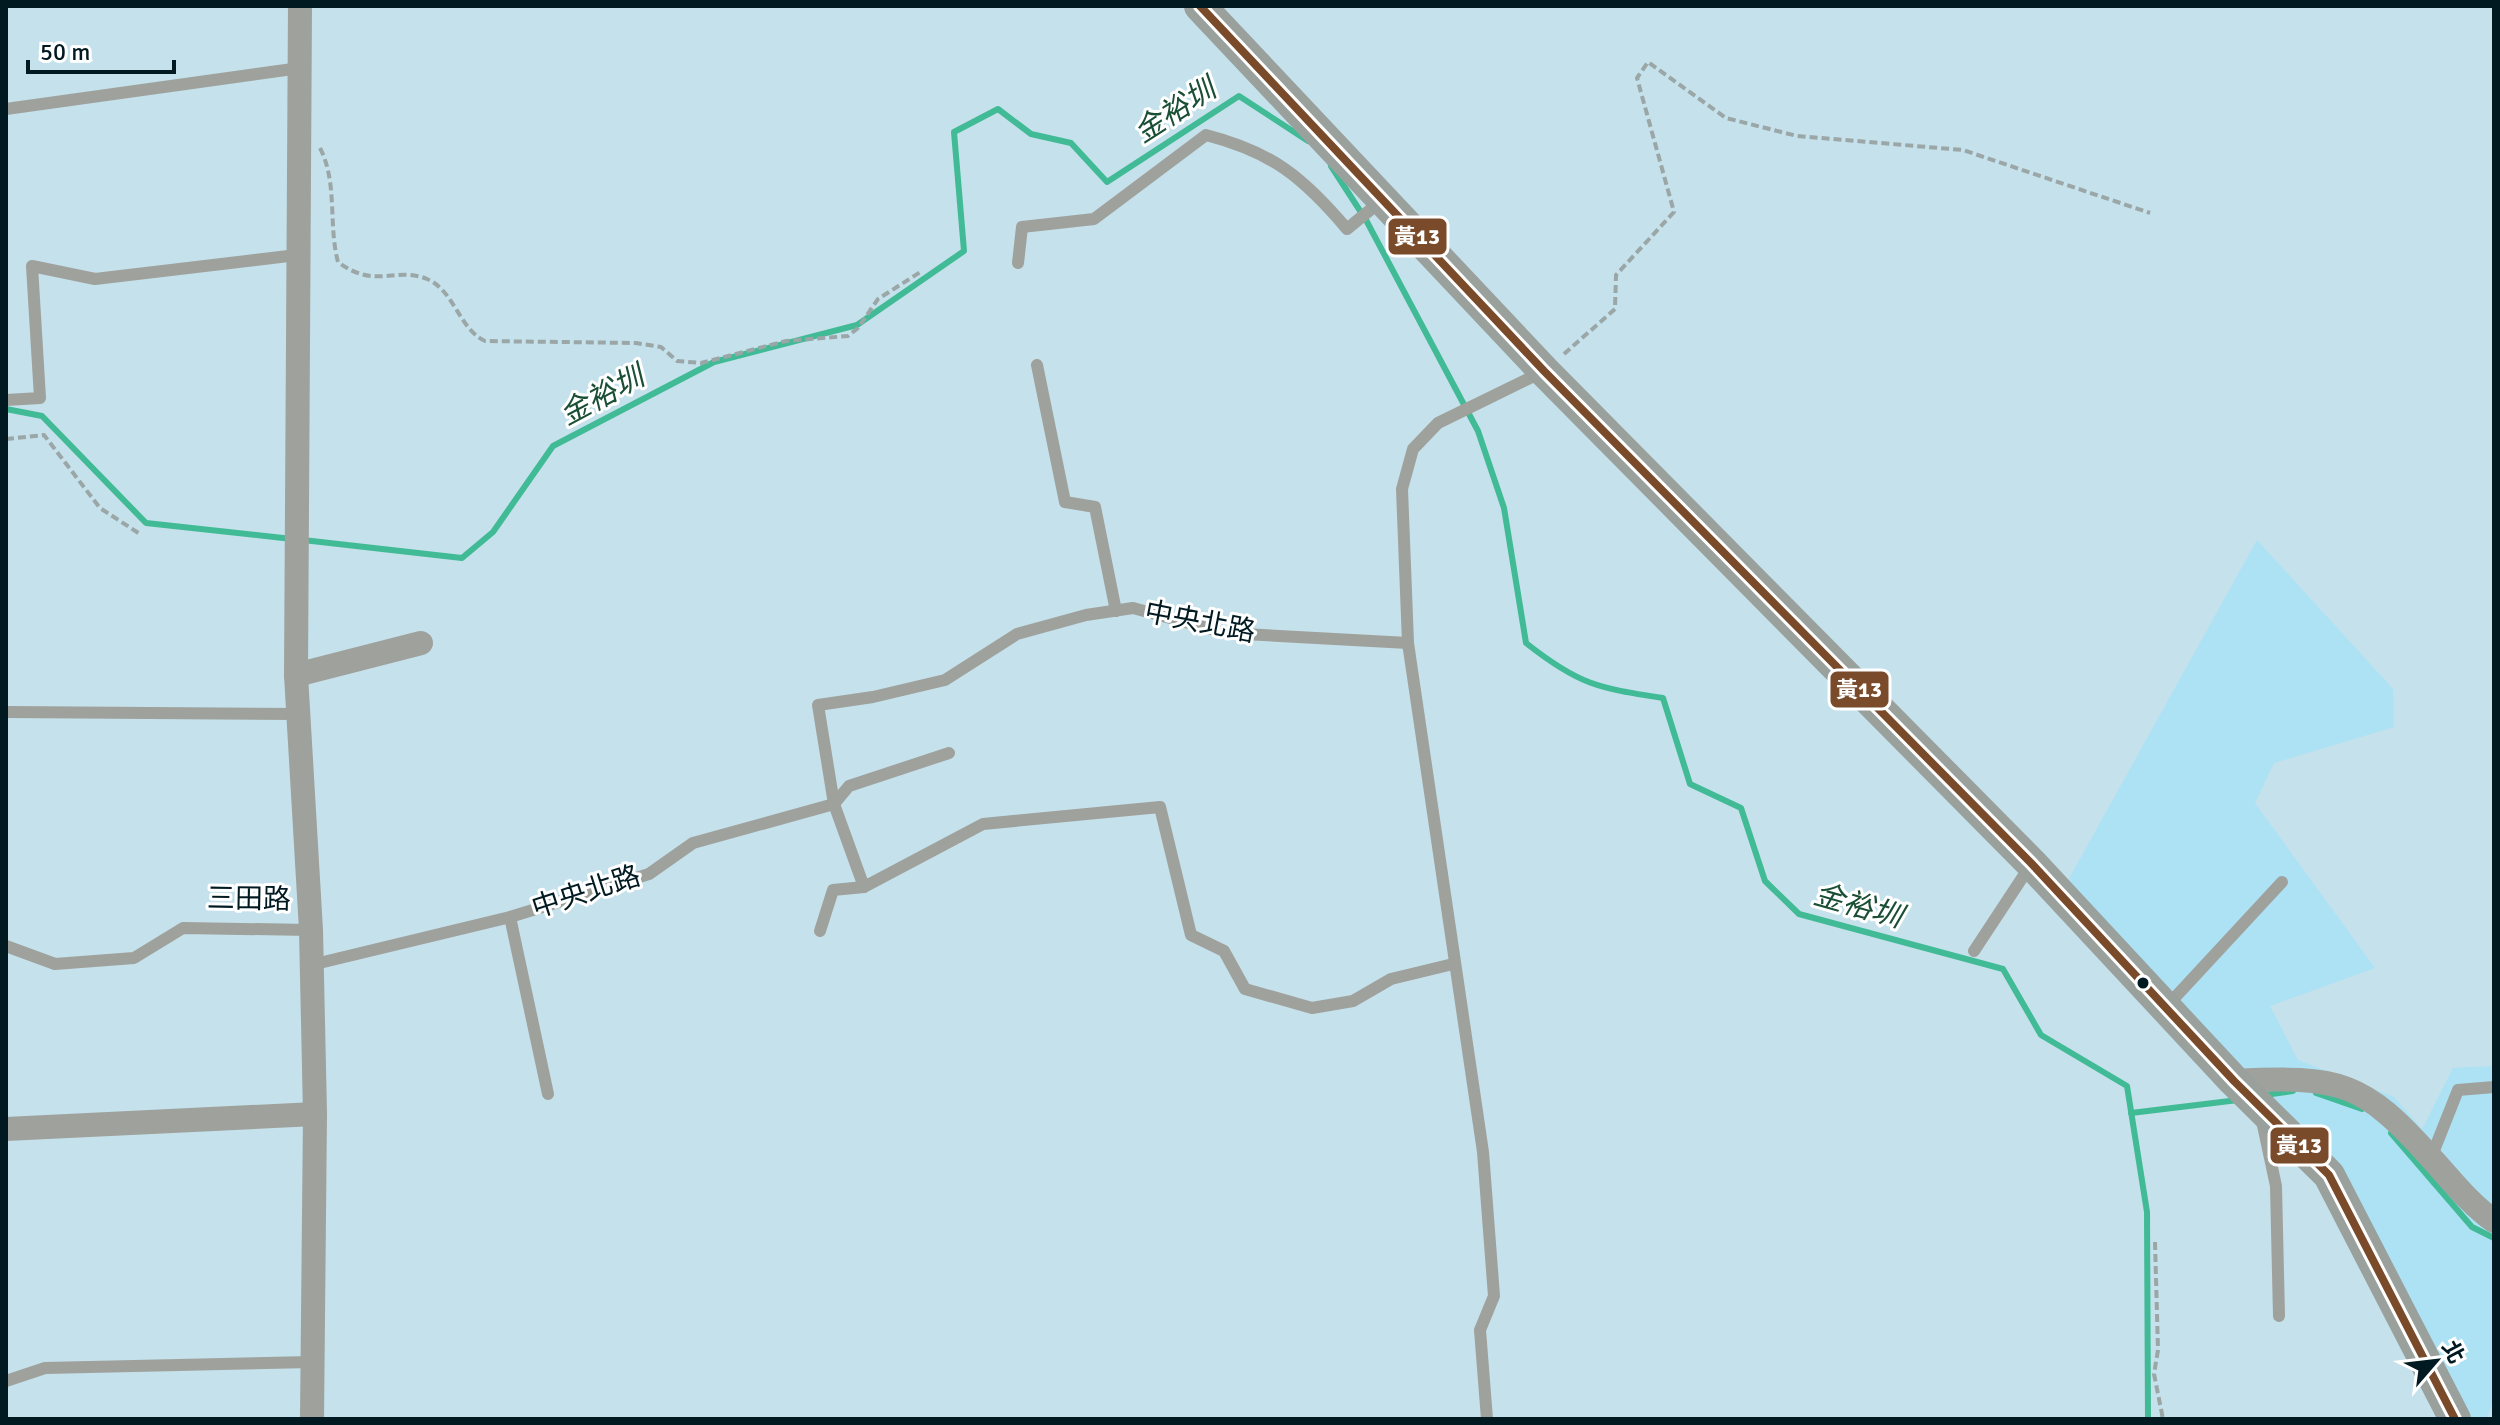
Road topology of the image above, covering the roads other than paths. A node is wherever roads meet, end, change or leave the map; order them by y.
1 (300, 6) edge
2 (1200, 6) edge
3 (300, 68) junction
4 (6, 109) edge
5 (1383, 199) junction
6 (297, 255) junction
7 (1018, 263) dead end
8 (1037, 365) dead end
9 (1544, 371) junction
10 (6, 400) edge
11 (1116, 611) junction
12 (421, 643) dead end
13 (1408, 643) junction
14 (296, 675) junction
15 (6, 712) edge
16 (298, 714) junction
17 (949, 753) dead end
18 (834, 804) junction
19 (2031, 863) junction
20 (2282, 882) dead end
21 (864, 887) junction
22 (510, 917) junction
23 (311, 930) junction
24 (820, 931) dead end
25 (6, 946) edge
26 (1974, 951) dead end
27 (1453, 964) junction
28 (311, 965) junction
29 (2165, 1007) junction
30 (2234, 1081) junction
31 (2494, 1087) edge
32 (548, 1094) dead end
33 (2259, 1106) junction
34 (315, 1114) junction
35 (6, 1129) edge
36 (2431, 1158) junction
37 (2494, 1221) edge
38 (2279, 1316) dead end
39 (312, 1362) junction
40 (6, 1381) edge
41 (312, 1419) edge
42 (1487, 1419) edge
43 (2455, 1419) edge

1 - 3 street
2 - 5 street
3 - 4 lane
3 - 6 street
5 - 7 lane
5 - 9 street
6 - 10 lane
6 - 14 street
8 - 11 lane
9 - 13 lane
9 - 19 street
11 - 13 lane, 中央北路
11 - 18 lane, 中央北路
12 - 14 street
13 - 27 lane
14 - 16 street
15 - 16 lane
16 - 23 street
17 - 18 lane
18 - 21 lane
18 - 22 lane, 中央北路
19 - 26 lane
19 - 29 street
20 - 29 lane
21 - 24 lane
21 - 27 lane
22 - 28 lane, 中央北路
22 - 32 lane
23 - 25 lane, 三田路
23 - 28 street
27 - 42 lane
28 - 34 street
29 - 30 street
30 - 33 street
30 - 36 street
31 - 36 lane
33 - 38 lane
33 - 43 street
34 - 35 street
34 - 39 street
36 - 37 street
39 - 40 lane
39 - 41 street

